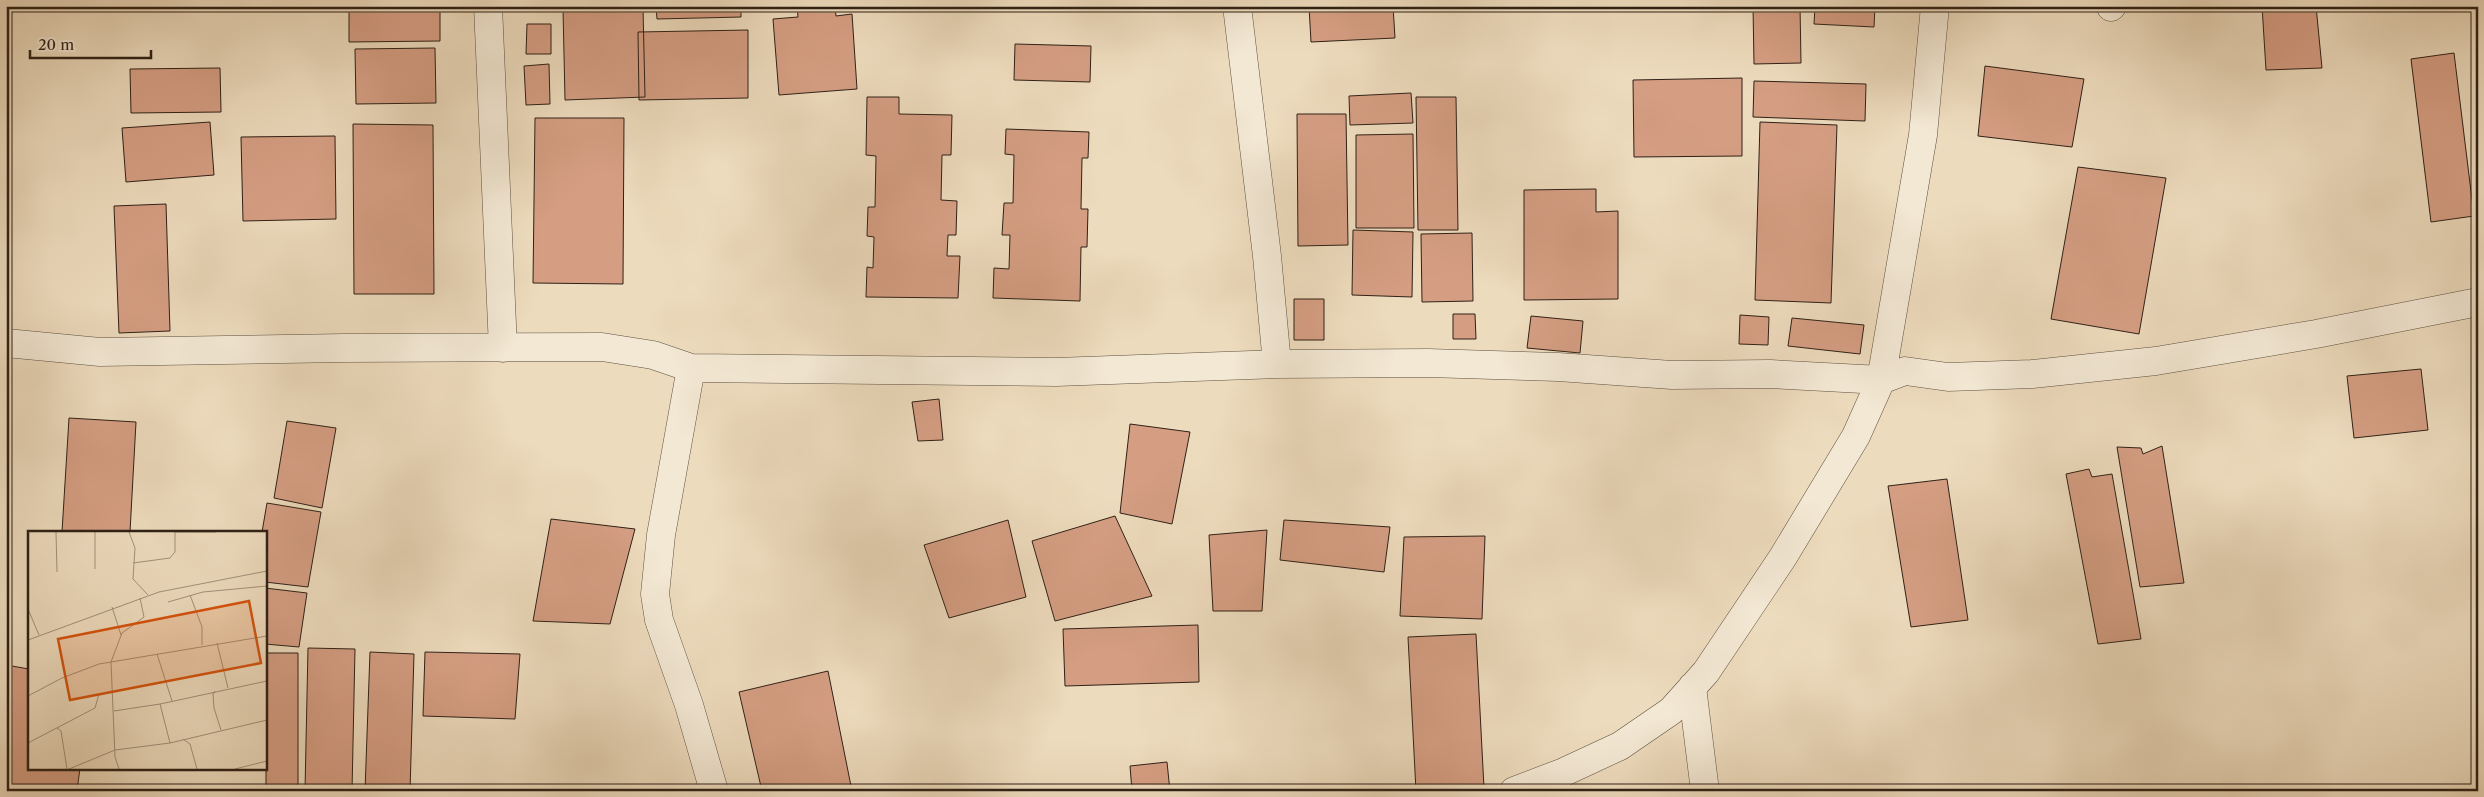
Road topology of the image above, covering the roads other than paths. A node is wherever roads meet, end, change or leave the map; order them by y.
1 (488, 6) edge
2 (1237, 6) edge
3 (1935, 6) edge
4 (2478, 302) edge
5 (6, 343) edge
6 (503, 348) junction
7 (1277, 364) junction
8 (691, 368) junction
9 (1881, 380) junction
10 (1692, 687) junction
11 (714, 791) edge
12 (1514, 791) edge
13 (1705, 791) edge

1 - 6 street
2 - 7 street
3 - 9 street
4 - 9 street
5 - 6 street
6 - 8 street
7 - 8 street
7 - 9 street
8 - 11 street
9 - 10 street
10 - 12 street
10 - 13 street

